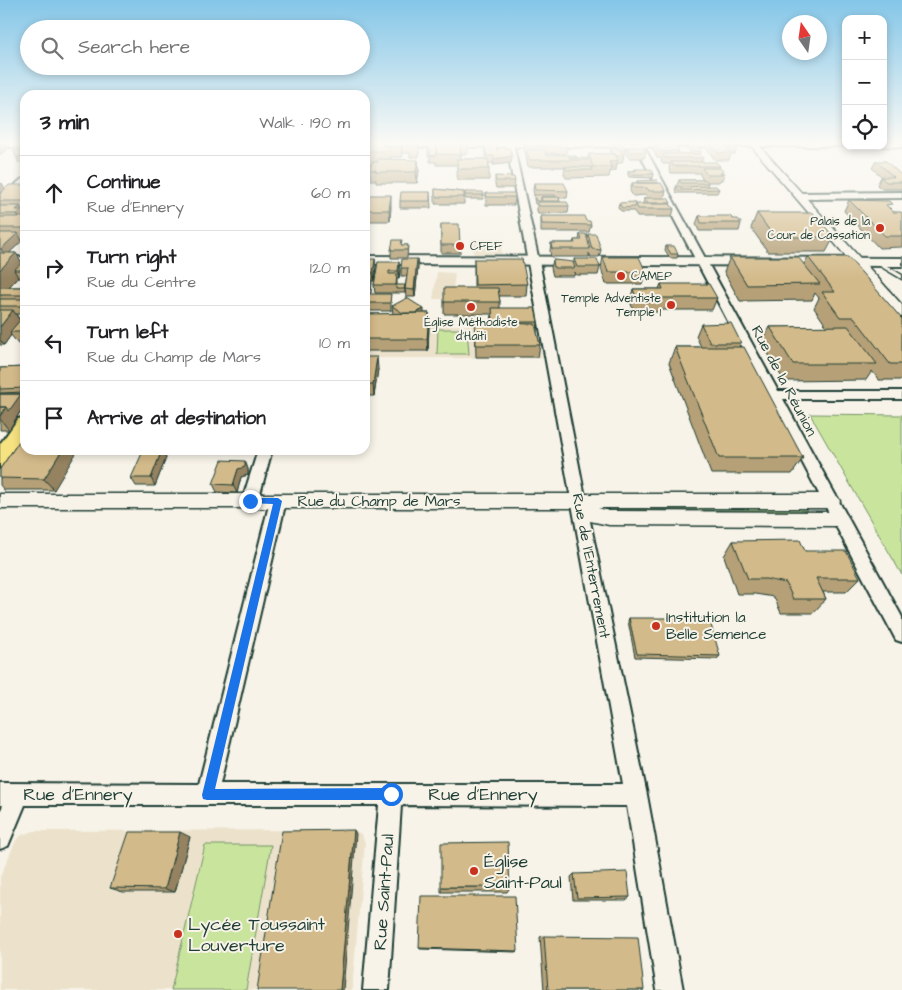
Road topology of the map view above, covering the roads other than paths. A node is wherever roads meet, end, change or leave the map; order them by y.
1 (17, 188) edge
2 (518, 188) edge
3 (663, 188) edge
4 (792, 188) edge
5 (902, 195) edge
6 (799, 196) junction
7 (0, 203) edge
8 (370, 260) edge
9 (0, 261) edge
10 (20, 261) edge
11 (534, 261) junction
12 (702, 261) junction
13 (855, 261) junction
14 (875, 261) junction
15 (902, 262) edge
16 (902, 277) edge
17 (902, 313) edge
18 (773, 395) junction
19 (902, 395) edge
20 (20, 431) edge
21 (264, 455) edge
22 (0, 460) edge
23 (0, 501) edge
24 (250, 501) junction
25 (278, 501) junction
26 (831, 501) junction
27 (578, 502) junction
28 (840, 519) junction
29 (902, 634) edge
30 (10, 794) edge
31 (391, 794) junction
32 (207, 795) junction
33 (636, 795) junction
34 (0, 838) edge
35 (376, 990) edge
36 (670, 990) edge

1 - 7 street
2 - 11 street, Rue de l'Enterrement
3 - 12 street, Rue de la Réunion
4 - 6 street
5 - 6 street
6 - 13 street
8 - 11 main road
9 - 10 main road
11 - 12 main road
11 - 27 street, Rue de l'Enterrement
12 - 13 main road
12 - 18 street, Rue de la Réunion
13 - 14 main road
13 - 17 street
14 - 15 main road
14 - 16 lane
18 - 19 street
18 - 26 street, Rue de la Réunion
20 - 22 main road
21 - 24 street
23 - 24 street, Rue du Champ de Mars
24 - 25 street, Rue du Champ de Mars
25 - 27 street, Rue du Champ de Mars
25 - 32 street
26 - 27 street, Rue du Champ de Mars
26 - 28 street, Rue de la Réunion
27 - 28 street
27 - 33 street, Rue de l'Enterrement
28 - 29 street, Rue de la Réunion
30 - 32 street, Rue d'Ennery
30 - 34 street
31 - 32 street, Rue d'Ennery
31 - 33 street, Rue d'Ennery
31 - 35 street, Rue Saint-Paul
33 - 36 street, Rue de l'Enterrement

